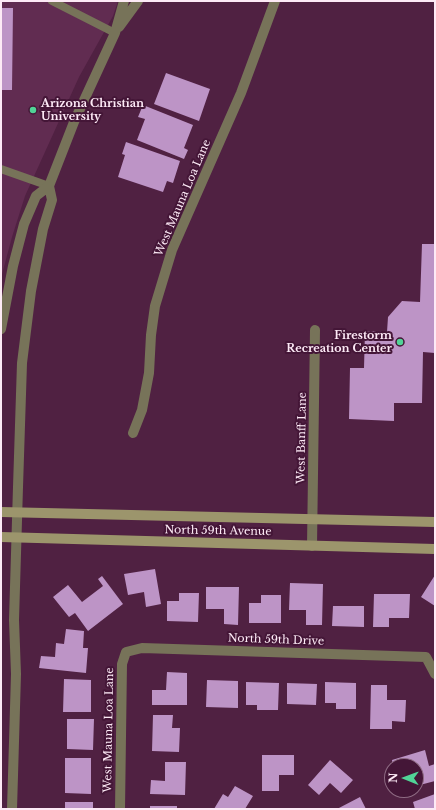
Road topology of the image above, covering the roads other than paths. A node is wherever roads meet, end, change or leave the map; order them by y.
1 (52, 1) edge
2 (124, 1) edge
3 (138, 1) edge
4 (275, 1) edge
5 (115, 33) junction
6 (1, 169) edge
7 (49, 186) junction
8 (1, 329) edge
9 (315, 330) dead end
10 (133, 433) dead end
11 (1, 512) edge
12 (17, 512) junction
13 (312, 519) junction
14 (435, 522) edge
15 (1, 537) edge
16 (16, 538) junction
17 (312, 546) junction
18 (435, 549) edge
19 (126, 652) joint
20 (435, 674) edge
21 (12, 809) edge
22 (120, 809) edge

1 - 5 lane
2 - 5 street
3 - 5 street
4 - 10 street, West Mauna Loa Lane
5 - 7 street
6 - 7 lane
7 - 8 street
7 - 12 street
9 - 13 street, West Banff Lane
11 - 12 main road, North 59th Avenue
12 - 13 main road, North 59th Avenue
12 - 16 street
13 - 14 main road, North 59th Avenue
13 - 17 street, West Banff Lane
15 - 16 main road, North 59th Avenue
16 - 17 main road, North 59th Avenue
16 - 21 street
17 - 18 main road, North 59th Avenue
19 - 20 street, North 59th Drive
19 - 22 street, West Mauna Loa Lane

